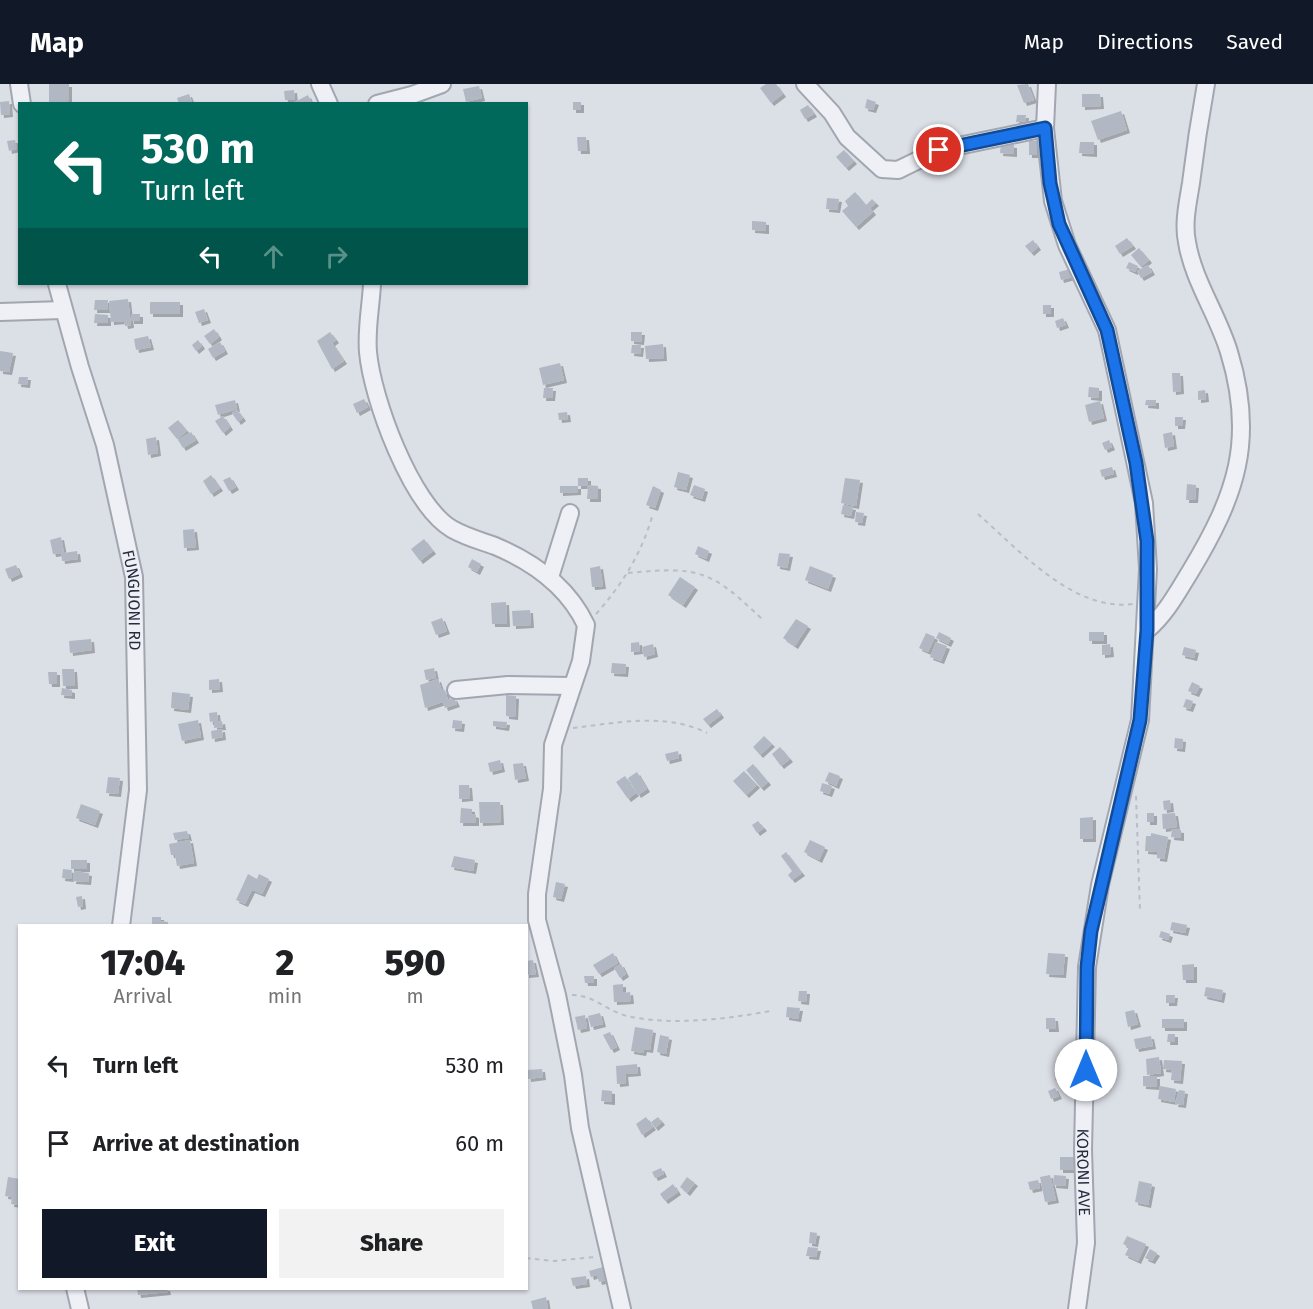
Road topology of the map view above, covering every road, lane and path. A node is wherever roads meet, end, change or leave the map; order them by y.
1 (19, 84) edge
2 (320, 84) edge
3 (442, 84) edge
4 (804, 84) edge
5 (1047, 84) edge
6 (1206, 84) edge
7 (22, 102) edge
8 (328, 102) edge
9 (385, 102) edge
10 (1045, 128) junction
11 (57, 285) edge
12 (372, 285) edge
13 (63, 310) junction
14 (0, 312) edge
15 (570, 513) dead end
16 (978, 514) dead end
17 (652, 517) dead end
18 (628, 573) junction
19 (550, 577) junction
20 (1148, 602) junction
21 (764, 621) dead end
22 (586, 625) junction
23 (1147, 630) junction
24 (572, 686) junction
25 (456, 690) dead end
26 (558, 729) junction
27 (707, 733) dead end
28 (1128, 777) junction
29 (1140, 911) dead end
30 (122, 924) edge
31 (557, 995) junction
32 (770, 1011) dead end
33 (610, 1255) junction
34 (528, 1258) edge
35 (75, 1290) edge
36 (80, 1309) edge
37 (622, 1309) edge
38 (1077, 1309) edge

1 - 7 street
2 - 8 street
3 - 9 street
4 - 10 street
5 - 10 street, KORONI AVE
6 - 23 street
10 - 20 street, KORONI AVE
11 - 13 street, FUNGUONI RD
12 - 19 street
13 - 14 street
13 - 30 street, FUNGUONI RD
15 - 19 street
16 - 20 path
17 - 18 path
18 - 21 path
18 - 22 path
19 - 22 street
20 - 23 street, KORONI AVE
22 - 24 street
23 - 28 street, KORONI AVE
24 - 25 street
24 - 26 street
26 - 27 path
26 - 31 street
28 - 29 path
28 - 38 street, KORONI AVE
31 - 32 path
31 - 33 street
33 - 34 path
33 - 37 street
35 - 36 street

